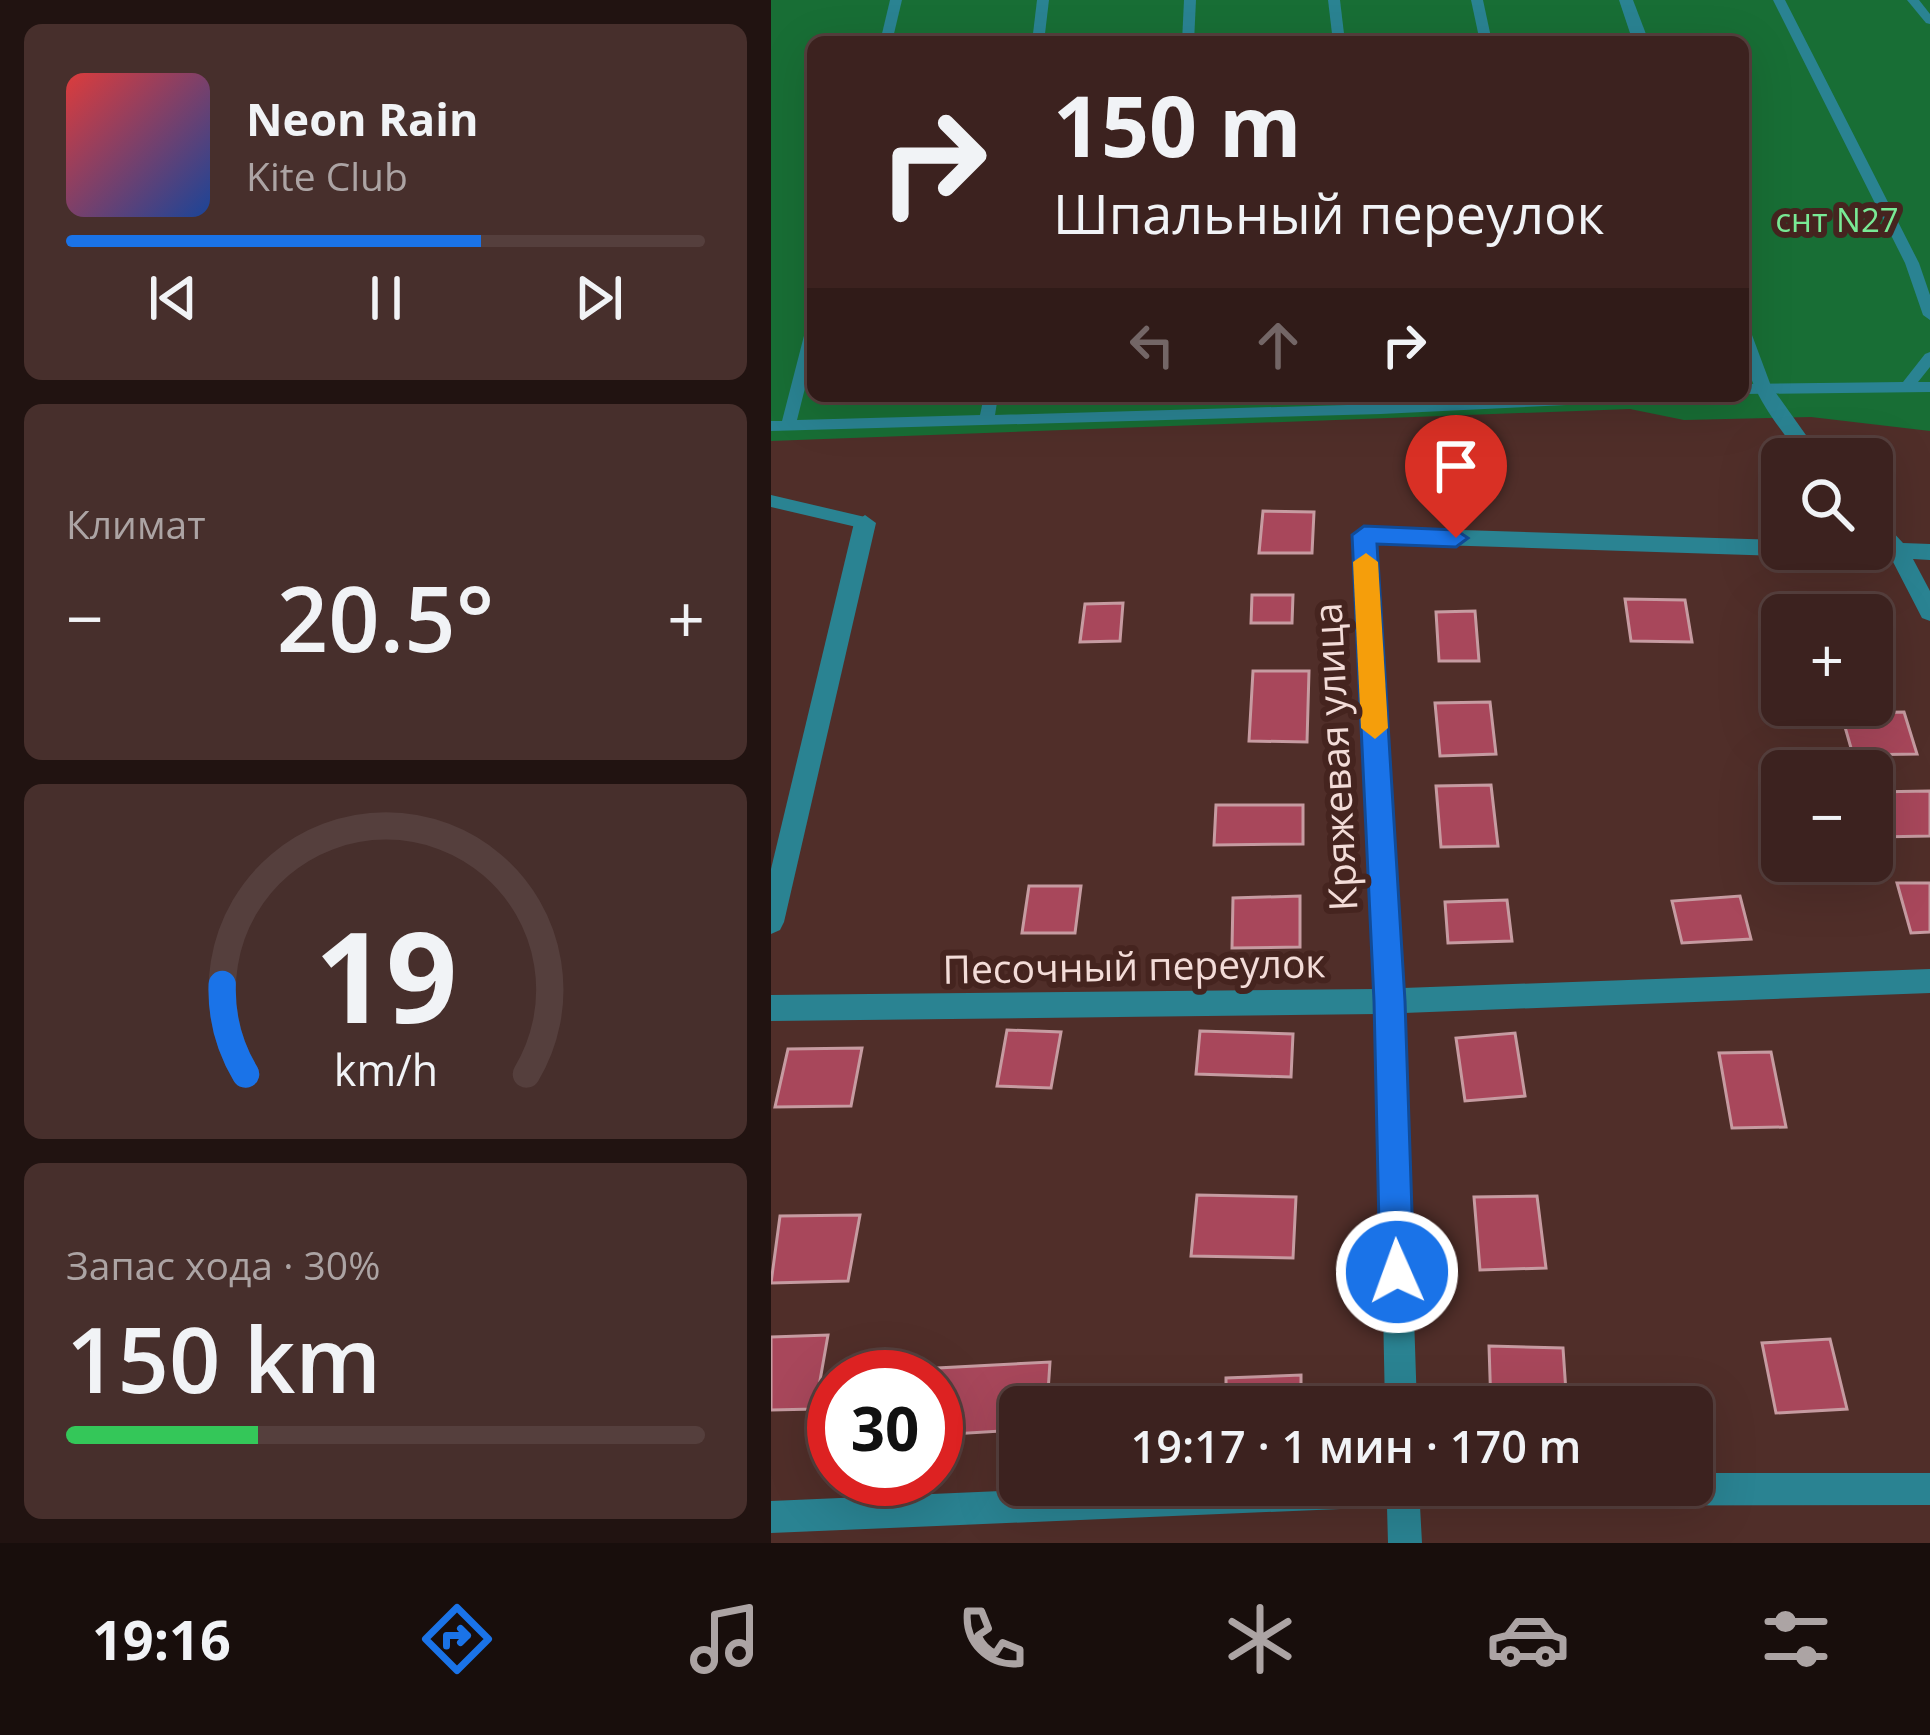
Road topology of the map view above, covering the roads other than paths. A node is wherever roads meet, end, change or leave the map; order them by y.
1 (896, 0) edge
2 (1043, 0) edge
3 (1189, 0) edge
4 (1334, 0) edge
5 (1477, 0) edge
6 (1627, 0) edge
7 (1779, 0) edge
8 (1913, 0) edge
9 (1930, 21) edge
10 (887, 36) edge
11 (1039, 36) edge
12 (1188, 36) edge
13 (1338, 36) edge
14 (1485, 36) edge
15 (1639, 36) edge
16 (1930, 316) edge
17 (807, 346) edge
18 (1930, 357) edge
19 (1907, 387) junction
20 (1930, 387) edge
21 (1752, 389) edge
22 (990, 402) edge
23 (1380, 402) edge
24 (987, 420) junction
25 (780, 426) edge
26 (1795, 438) edge
27 (771, 501) edge
28 (865, 523) joint
29 (1893, 546) edge
30 (1761, 547) edge
31 (1893, 551) edge
32 (1898, 551) junction
33 (1930, 553) edge
34 (1930, 612) edge
35 (771, 922) edge
36 (1930, 981) edge
37 (1390, 1001) junction
38 (771, 1008) edge
39 (1399, 1386) edge
40 (1713, 1489) edge
41 (1930, 1489) edge
42 (999, 1506) edge
43 (1404, 1506) edge
44 (771, 1516) edge
45 (1405, 1543) edge

1 - 10 lane
2 - 11 lane
3 - 12 lane
4 - 13 lane
5 - 14 lane
6 - 15 street
7 - 16 lane
8 - 9 lane
17 - 25 lane
18 - 19 lane
19 - 20 lane
19 - 21 lane
21 - 26 street
22 - 24 lane
23 - 24 lane
24 - 25 lane
27 - 28 lane
28 - 35 street
29 - 32 street
30 - 37 street, Кряжевая улица
31 - 32 street
32 - 33 street
32 - 34 street
36 - 37 street, Песочный переулок
37 - 38 street, Песочный переулок
37 - 39 street, Кряжевая улица
40 - 41 street
42 - 44 street
43 - 45 street

